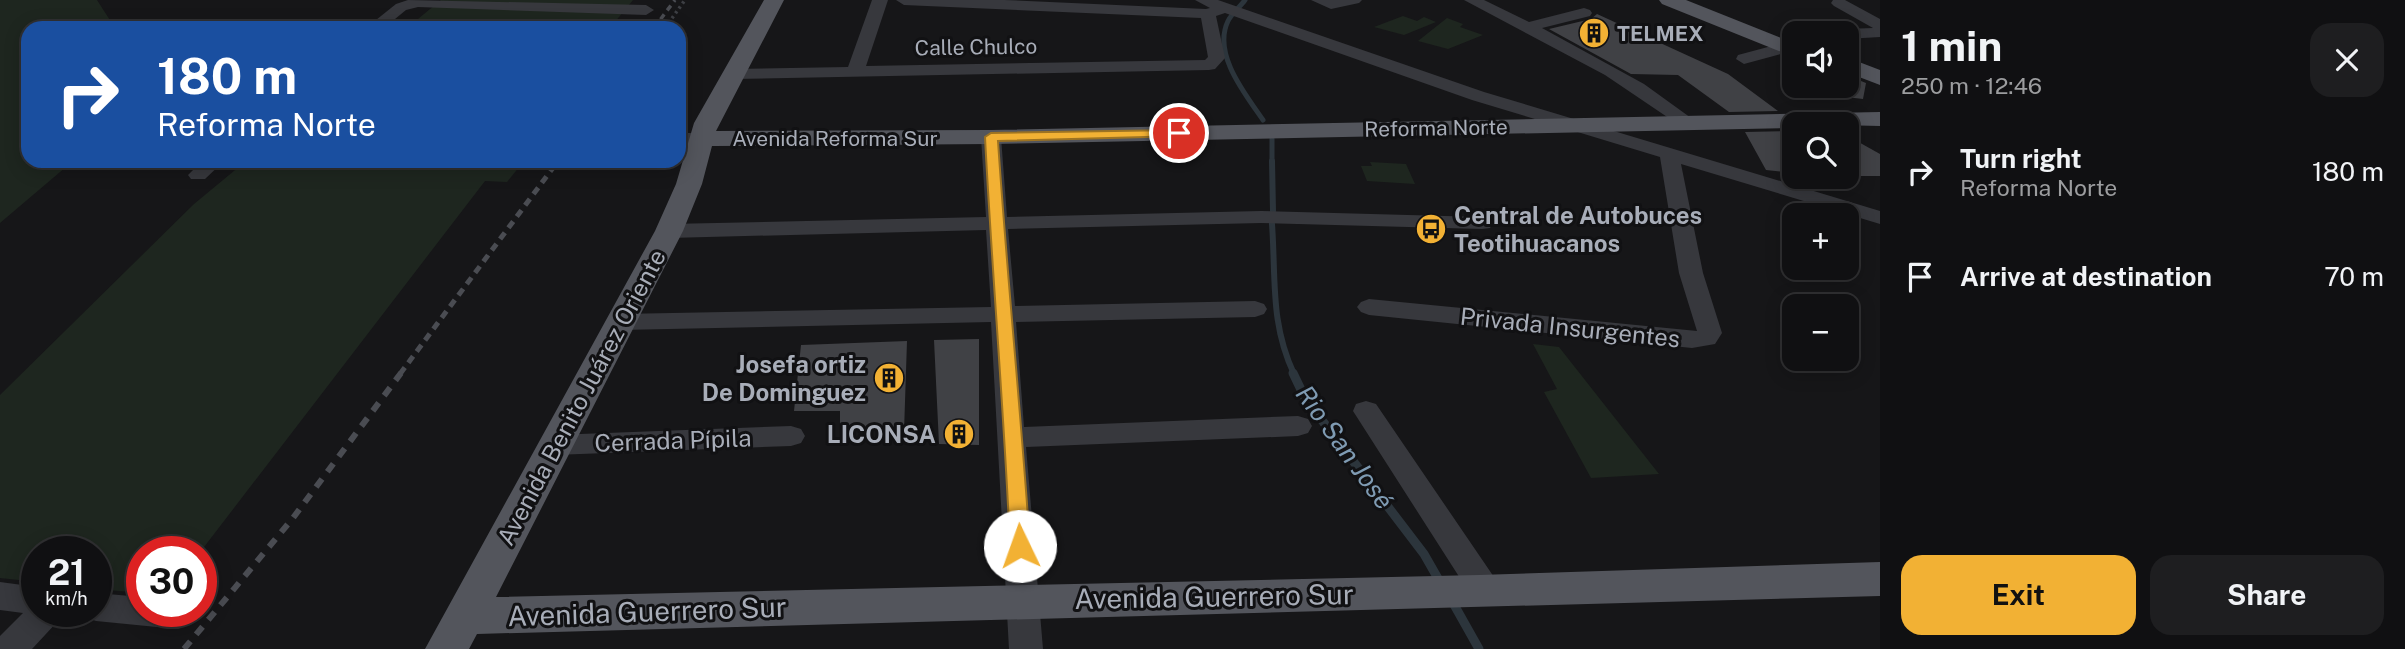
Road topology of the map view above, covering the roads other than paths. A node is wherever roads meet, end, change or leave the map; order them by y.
1 (774, 0) edge
2 (880, 0) edge
3 (904, 0) edge
4 (1354, 0) edge
5 (1472, 0) edge
6 (1669, 0) edge
7 (1690, 0) edge
8 (1327, 2) edge
9 (1839, 3) dead end
10 (650, 5) edge
11 (1229, 5) edge
12 (1206, 7) edge
13 (1584, 13) dead end
14 (383, 21) edge
15 (637, 21) edge
16 (1880, 25) edge
17 (1527, 27) junction
18 (1880, 32) edge
19 (1859, 33) edge
20 (1782, 40) edge
21 (1782, 41) edge
22 (1782, 44) edge
23 (1744, 59) dead end
24 (1859, 69) edge
25 (855, 72) junction
26 (733, 74) junction
27 (1859, 78) edge
28 (1880, 78) edge
29 (1880, 87) edge
30 (1880, 119) edge
31 (1689, 123) junction
32 (1570, 125) junction
33 (991, 137) junction
34 (690, 139) edge
35 (1669, 154) junction
36 (206, 168) edge
37 (198, 175) dead end
38 (1880, 218) edge
39 (996, 222) junction
40 (1482, 223) dead end
41 (669, 231) junction
42 (1368, 307) dead end
43 (1255, 309) dead end
44 (1002, 313) junction
45 (620, 322) junction
46 (1366, 411) dead end
47 (1298, 426) dead end
48 (791, 436) dead end
49 (1014, 437) junction
50 (554, 445) junction
51 (1880, 579) edge
52 (1481, 590) junction
53 (0, 596) edge
54 (21, 599) edge
55 (1023, 600) junction
56 (31, 627) edge
57 (456, 633) edge
58 (10, 649) edge
59 (1026, 649) edge

1 - 26 main road, Avenida Benito Juárez Oriente
2 - 25 street
3 - 12 street
4 - 8 street
5 - 17 street
6 - 21 main road
7 - 20 main road
9 - 16 street
10 - 14 street
10 - 15 street
11 - 12 street
11 - 32 street
12 - 25 street, Calle Chulco
13 - 17 street
17 - 31 street
18 - 19 street
22 - 23 street
24 - 28 main road
25 - 26 street, Calle Chulco
26 - 34 main road, Avenida Benito Juárez Oriente
27 - 29 main road
30 - 31 main road, Reforma Norte
31 - 32 main road, Reforma Norte
32 - 33 main road, Reforma Norte
32 - 35 street
33 - 34 main road, Avenida Reforma Sur
33 - 39 street
34 - 41 main road, Avenida Benito Juárez Oriente
35 - 38 street
35 - 42 street, Privada Insurgentes
36 - 37 street
39 - 40 street
39 - 41 street
39 - 44 street
41 - 45 main road, Avenida Benito Juárez Oriente
43 - 44 street
44 - 45 street
44 - 49 street
45 - 50 main road, Avenida Benito Juárez Oriente
46 - 52 street
47 - 49 street
48 - 50 street, Cerrada Pípila
49 - 55 street
50 - 57 main road, Avenida Benito Juárez Oriente
51 - 52 main road, Avenida Guerrero Sur
52 - 55 main road, Avenida Guerrero Sur
53 - 54 street
55 - 57 main road, Avenida Guerrero Sur
55 - 59 street
56 - 58 street

